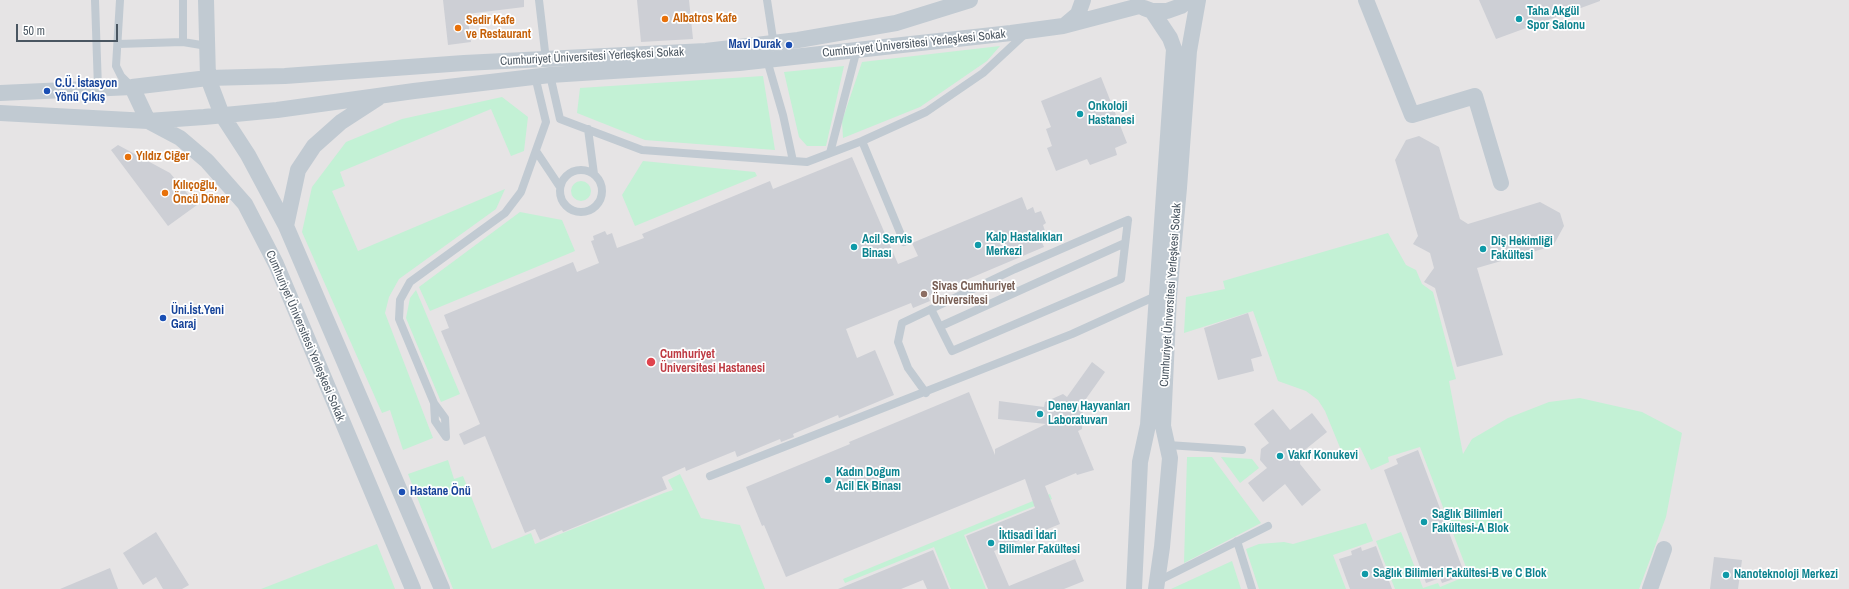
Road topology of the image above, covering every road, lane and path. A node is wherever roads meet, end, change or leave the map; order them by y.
1 (95, 0) edge
2 (120, 0) edge
3 (183, 0) edge
4 (206, 0) edge
5 (539, 0) edge
6 (767, 0) edge
7 (970, 0) edge
8 (1083, 0) edge
9 (1189, 0) edge
10 (1198, 0) edge
11 (1366, 0) edge
12 (1141, 6) edge
13 (1063, 26) junction
14 (1028, 31) junction
15 (183, 42) junction
16 (774, 43) junction
17 (118, 44) junction
18 (207, 46) junction
19 (857, 49) junction
20 (773, 60) junction
21 (544, 70) junction
22 (208, 78) junction
23 (132, 87) junction
24 (98, 88) junction
25 (0, 93) edge
26 (382, 95) junction
27 (0, 113) edge
28 (222, 115) junction
29 (148, 121) junction
30 (588, 130) junction
31 (862, 141) junction
32 (536, 151) junction
33 (830, 153) junction
34 (793, 161) junction
35 (594, 174) junction
36 (1501, 183) dead end
37 (560, 187) junction
38 (286, 226) junction
39 (904, 242) dead end
40 (1125, 243) junction
41 (1156, 296) junction
42 (931, 309) junction
43 (941, 326) junction
44 (926, 393) junction
45 (434, 403) dead end
46 (1168, 446) junction
47 (1242, 450) dead end
48 (710, 476) dead end
49 (1268, 526) dead end
50 (1237, 541) junction
51 (1664, 549) dead end
52 (1157, 585) edge
53 (413, 589) edge
54 (442, 589) edge
55 (1134, 589) edge
56 (1252, 589) edge
57 (1650, 589) edge

1 - 24 lane
2 - 17 lane
3 - 15 lane
4 - 18 street, Cumhuriyet Üniversitesi Yerleşkesi Sokak
5 - 21 lane
6 - 16 lane
7 - 16 street, Cumhuriyet Üniversitesi Yerleşkesi Sokak
8 - 13 street
9 - 12 street, Cumhuriyet Üniversitesi Yerleşkesi Sokak
10 - 46 street, Cumhuriyet Üniversitesi Yerleşkesi Sokak
11 - 36 street
12 - 13 street, Cumhuriyet Üniversitesi Yerleşkesi Sokak
12 - 41 street, Cumhuriyet Üniversitesi Yerleşkesi Sokak
13 - 14 street, Cumhuriyet Üniversitesi Yerleşkesi Sokak
14 - 19 street, Cumhuriyet Üniversitesi Yerleşkesi Sokak
14 - 31 lane
15 - 17 lane
15 - 18 lane
16 - 20 lane
16 - 21 street, Cumhuriyet Üniversitesi Yerleşkesi Sokak
17 - 23 lane
18 - 22 street, Cumhuriyet Üniversitesi Yerleşkesi Sokak
19 - 20 street, Cumhuriyet Üniversitesi Yerleşkesi Sokak
19 - 33 lane
20 - 21 street, Cumhuriyet Üniversitesi Yerleşkesi Sokak
20 - 34 lane
21 - 22 street, Cumhuriyet Üniversitesi Yerleşkesi Sokak
21 - 26 street, Cumhuriyet Üniversitesi Yerleşkesi Sokak
21 - 30 lane
21 - 32 lane
22 - 23 street, Cumhuriyet Üniversitesi Yerleşkesi Sokak
22 - 28 street, Cumhuriyet Üniversitesi Yerleşkesi Sokak
23 - 24 street, Cumhuriyet Üniversitesi Yerleşkesi Sokak
23 - 29 street
24 - 25 street, Cumhuriyet Üniversitesi Yerleşkesi Sokak
26 - 28 street, Cumhuriyet Üniversitesi Yerleşkesi Sokak
26 - 38 street, Cumhuriyet Üniversitesi Yerleşkesi Sokak
27 - 29 street, Cumhuriyet Üniversitesi Yerleşkesi Sokak
28 - 29 street, Cumhuriyet Üniversitesi Yerleşkesi Sokak
28 - 38 street, Cumhuriyet Üniversitesi Yerleşkesi Sokak
29 - 53 street, Cumhuriyet Üniversitesi Yerleşkesi Sokak
30 - 34 lane
30 - 35 lane
31 - 33 lane
31 - 39 lane
32 - 37 lane
32 - 45 lane
33 - 34 lane
35 - 37 lane
35 - 37 lane
38 - 54 street, Cumhuriyet Üniversitesi Yerleşkesi Sokak
40 - 42 lane
40 - 43 lane
40 - 43 lane
41 - 44 lane
41 - 55 street, Cumhuriyet Üniversitesi Yerleşkesi Sokak
42 - 43 lane
42 - 44 lane
44 - 48 lane
46 - 47 lane
46 - 52 street, Cumhuriyet Üniversitesi Yerleşkesi Sokak
49 - 50 lane
50 - 52 lane
50 - 56 lane
51 - 57 street

